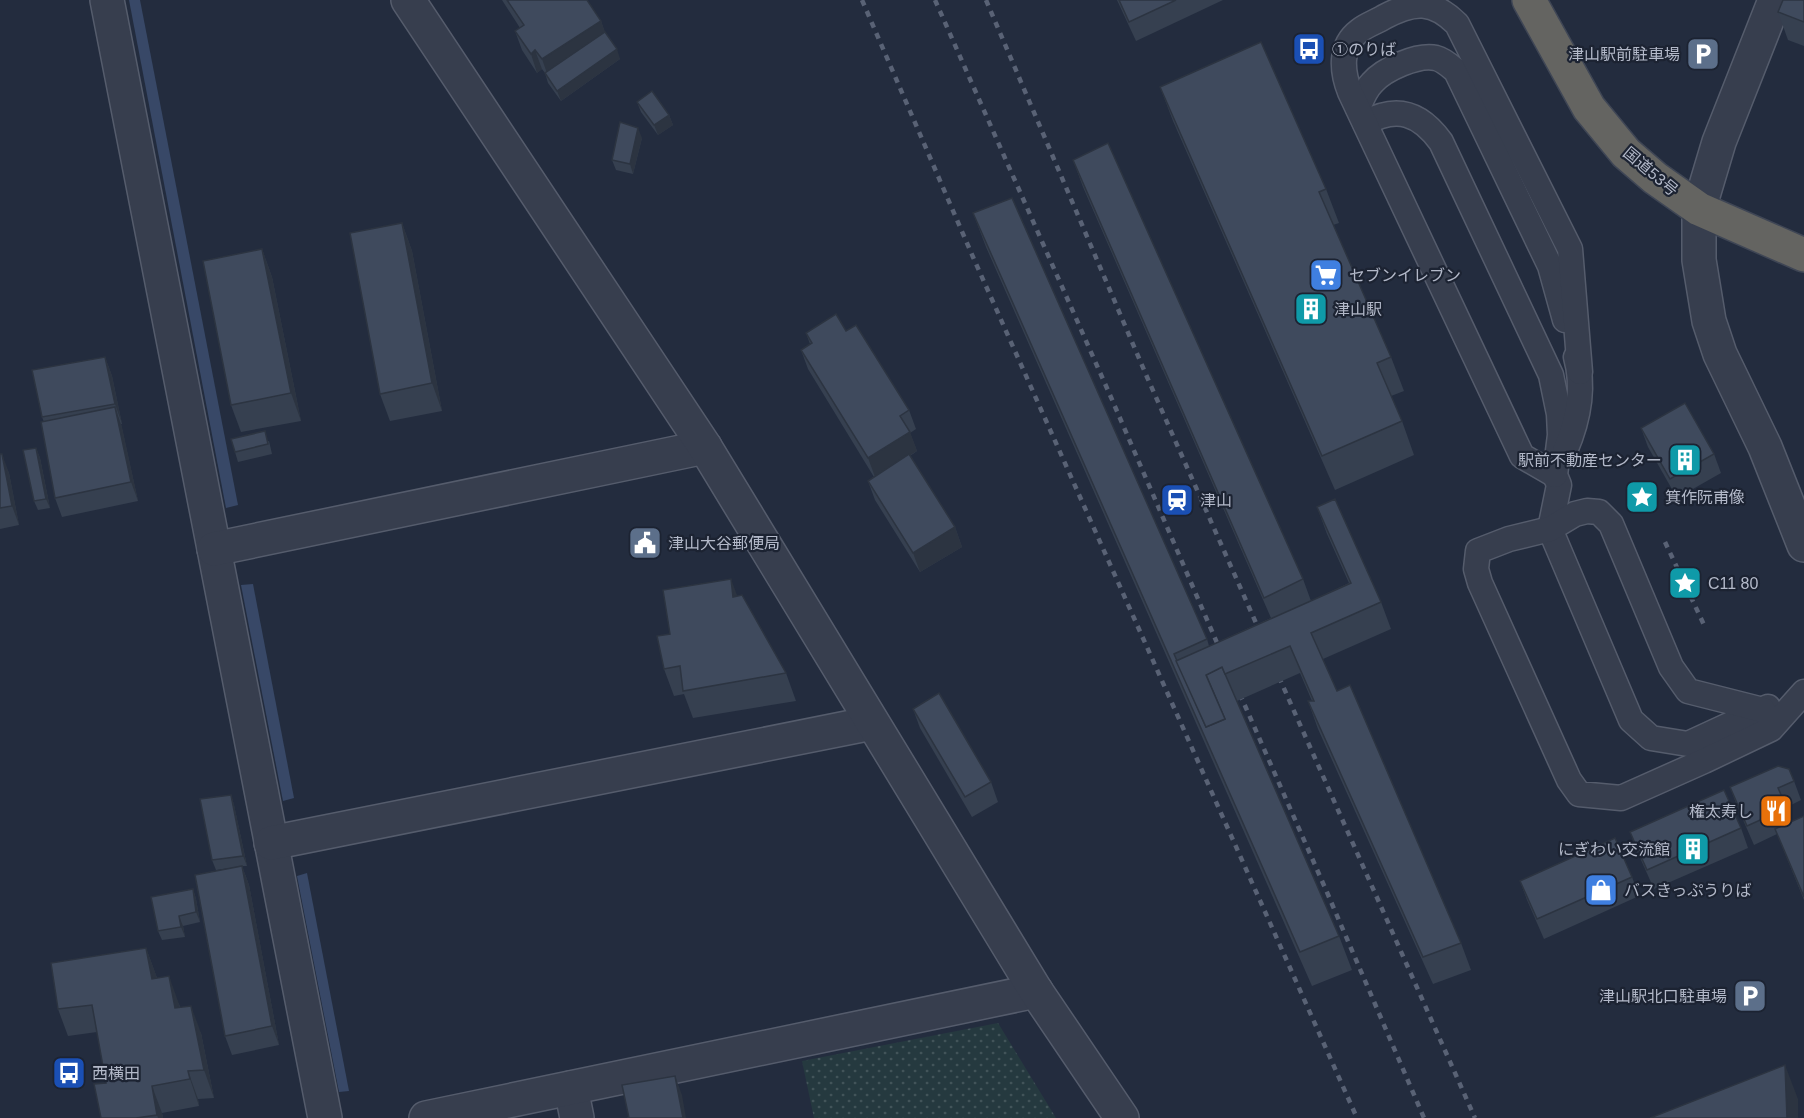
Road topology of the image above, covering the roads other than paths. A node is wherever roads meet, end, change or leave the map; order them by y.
1 (107, 0) edge
2 (408, 0) edge
3 (1529, 0) edge
4 (1775, 0) edge
5 (1361, 115) junction
6 (1699, 209) junction
7 (1804, 255) edge
8 (1580, 372) junction
9 (705, 447) junction
10 (1555, 475) junction
11 (1550, 530) junction
12 (1804, 545) edge
13 (214, 549) junction
14 (1804, 692) edge
15 (1763, 710) junction
16 (872, 723) junction
17 (271, 843) junction
18 (1036, 991) junction
19 (574, 1103) edge
20 (325, 1118) edge
21 (426, 1118) edge
22 (1122, 1118) edge

1 - 13 street
2 - 9 street
3 - 6 highway, 国道53号
4 - 6 street
5 - 8 lane
5 - 8 lane
5 - 10 lane
5 - 10 lane
6 - 7 highway, 国道53号
6 - 12 street
8 - 10 lane
9 - 13 street
9 - 16 street
10 - 11 lane
11 - 14 lane
11 - 15 lane
11 - 15 lane
13 - 17 street
14 - 15 lane
16 - 17 street
16 - 18 street
17 - 20 street
18 - 19 street
18 - 22 street
19 - 21 street

